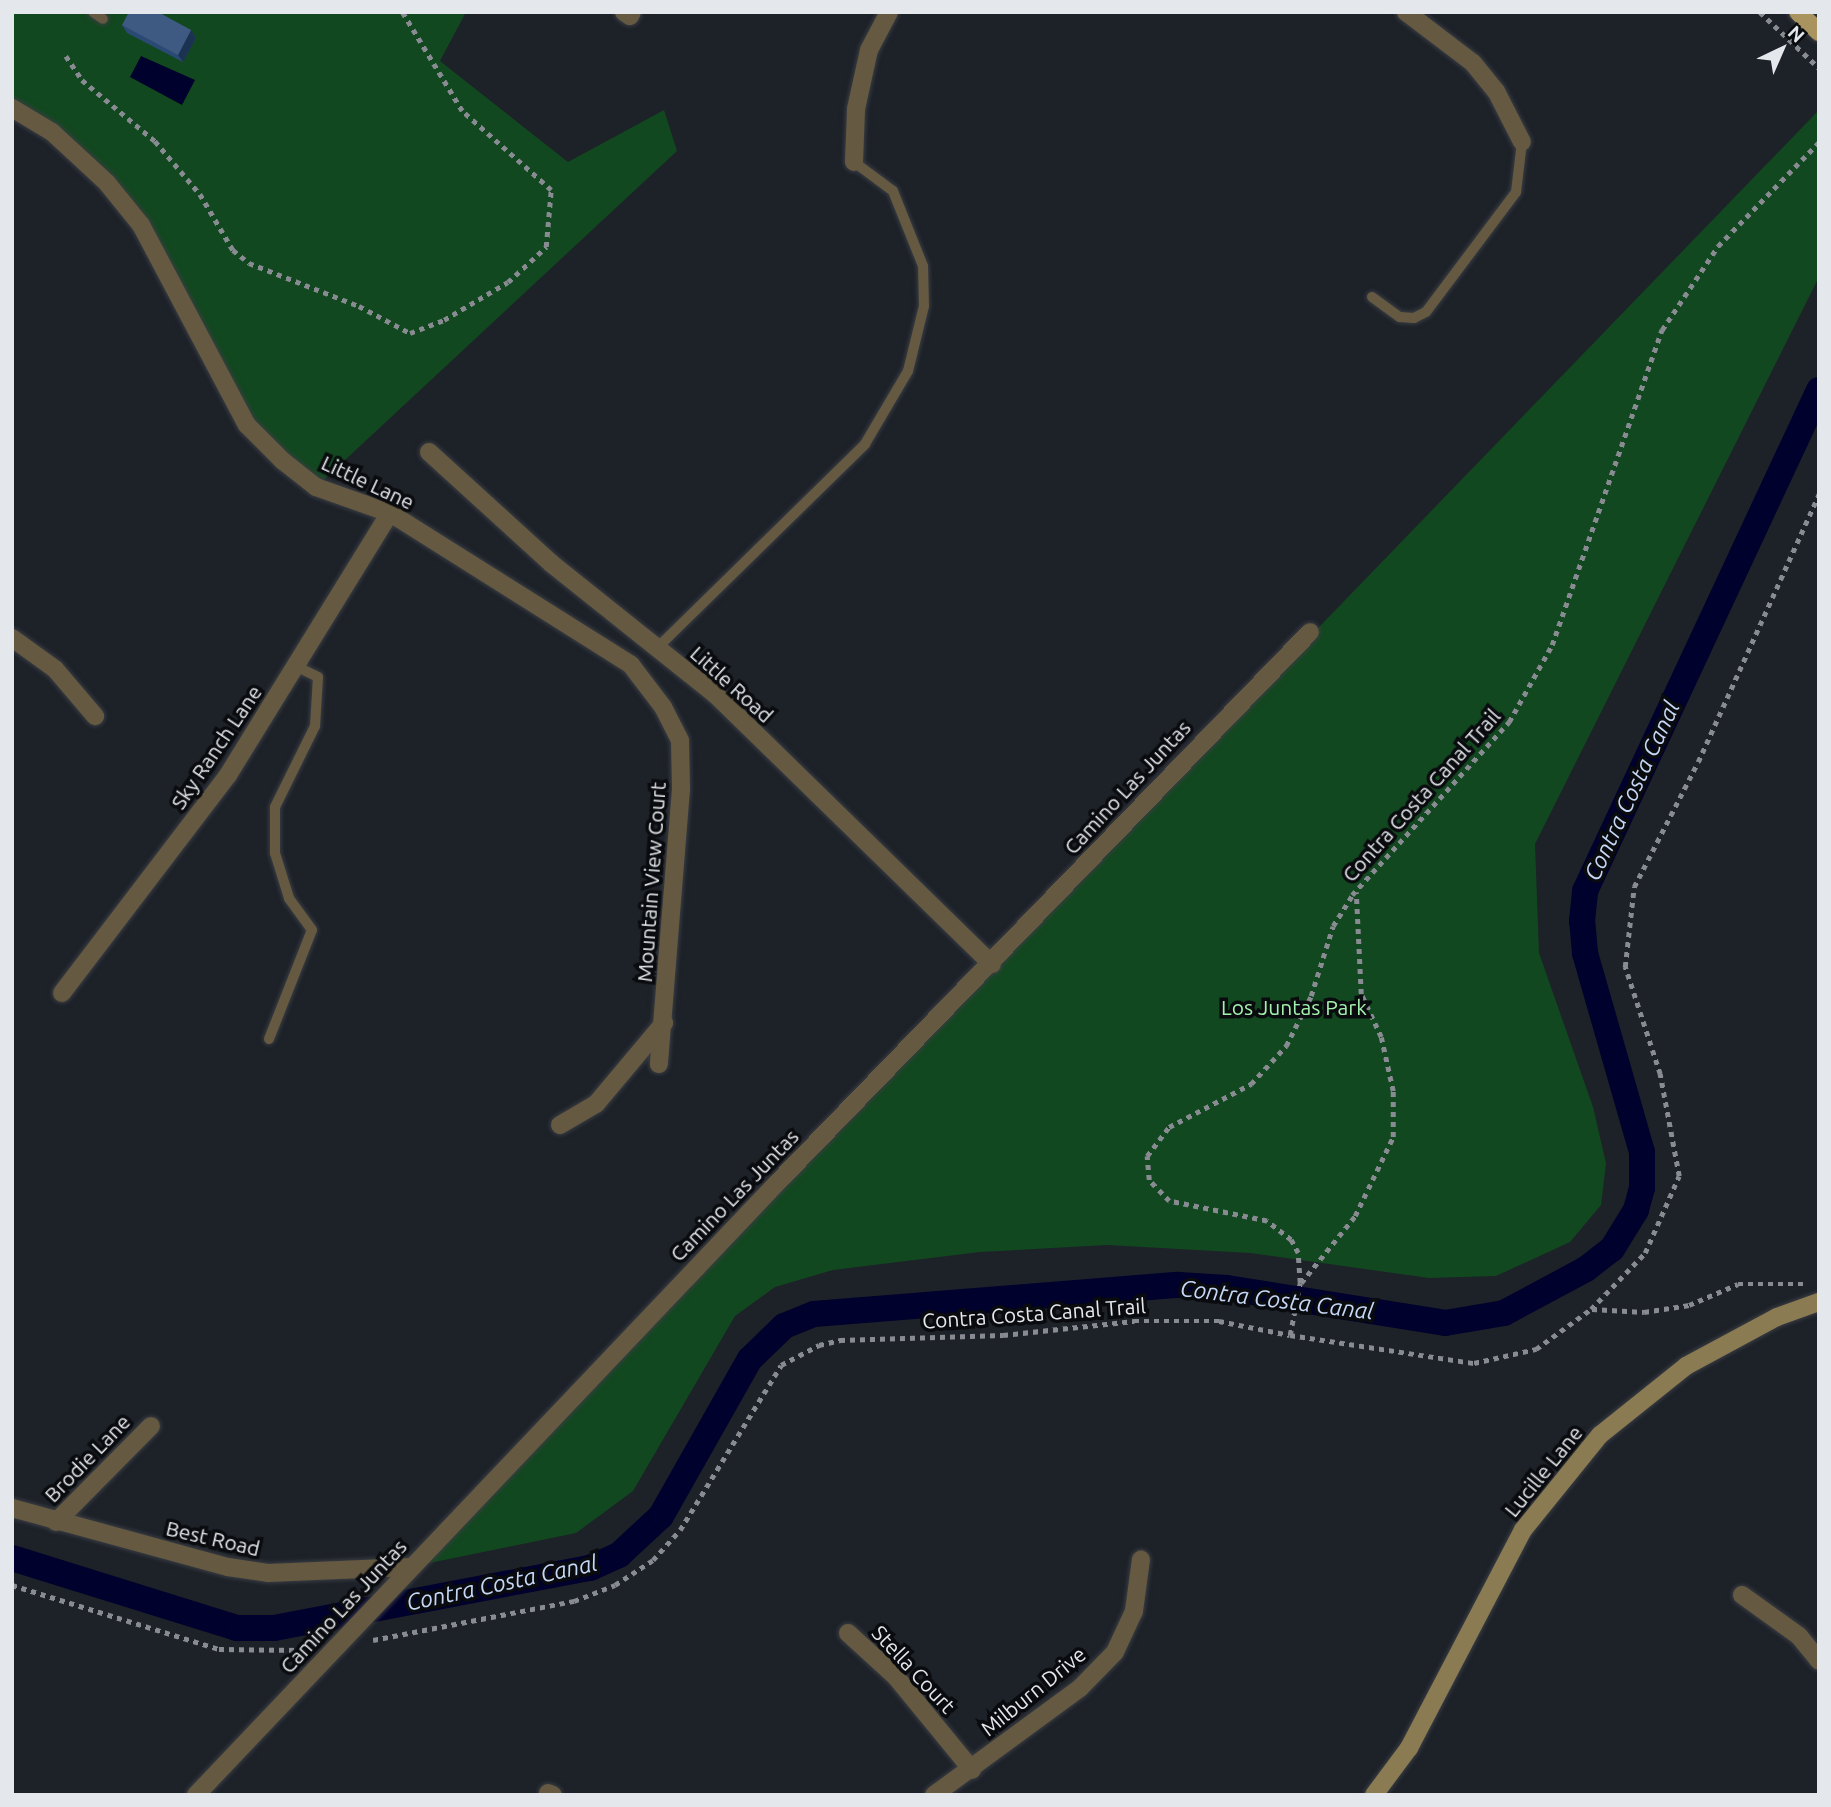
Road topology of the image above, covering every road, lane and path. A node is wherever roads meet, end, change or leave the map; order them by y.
1 (93, 12) edge
2 (402, 12) edge
3 (889, 12) edge
4 (1406, 12) edge
5 (1760, 12) edge
6 (1798, 12) edge
7 (103, 19) dead end
8 (1819, 32) edge
9 (66, 56) dead end
10 (1819, 68) edge
11 (12, 108) edge
12 (1522, 142) joint
13 (1819, 142) edge
14 (854, 162) joint
15 (1372, 298) dead end
16 (429, 452) dead end
17 (1819, 494) edge
18 (390, 513) junction
19 (1310, 632) dead end
20 (12, 638) edge
21 (657, 648) junction
22 (295, 666) junction
23 (663, 707) joint
24 (95, 716) dead end
25 (1356, 891) junction
26 (992, 964) junction
27 (62, 993) dead end
28 (664, 1023) junction
29 (269, 1039) dead end
30 (659, 1064) dead end
31 (560, 1125) dead end
32 (1300, 1286) junction
33 (1819, 1288) edge
34 (1819, 1302) edge
35 (1591, 1309) junction
36 (1290, 1335) junction
37 (151, 1426) dead end
38 (12, 1508) edge
39 (56, 1522) junction
40 (1141, 1559) dead end
41 (410, 1567) junction
42 (12, 1585) edge
43 (1742, 1595) dead end
44 (848, 1633) dead end
45 (340, 1643) junction
46 (1819, 1661) edge
47 (972, 1770) junction
48 (196, 1795) edge
49 (933, 1795) edge
50 (1374, 1795) edge

1 - 7 lane
2 - 9 path
3 - 14 street
4 - 12 street
5 - 10 path
6 - 8 main road
11 - 18 street, Little Lane
12 - 15 lane
13 - 25 path, Contra Costa Canal Trail
14 - 21 lane
16 - 21 street, Little Road
17 - 35 path
18 - 22 street, Sky Ranch Lane
18 - 23 street, Little Lane
19 - 26 street, Camino Las Juntas
20 - 24 street
21 - 26 street, Little Road
22 - 27 street, Sky Ranch Lane
22 - 29 lane
23 - 28 street, Mountain View Court
25 - 32 path
25 - 32 path, Contra Costa Canal Trail
26 - 41 street, Camino Las Juntas
28 - 30 street, Mountain View Court
28 - 31 street
32 - 36 path, Contra Costa Canal Trail
33 - 35 path
34 - 50 street, Lucille Lane
35 - 36 path
36 - 45 path, Contra Costa Canal Trail
37 - 39 street, Brodie Lane
38 - 39 street, Best Road
39 - 41 street, Best Road
40 - 47 street, Milburn Drive
41 - 45 street, Camino Las Juntas
42 - 45 path, Contra Costa Canal Trail
43 - 46 street
44 - 47 street, Stella Court
45 - 48 street, Camino Las Juntas
47 - 49 street, Milburn Drive

